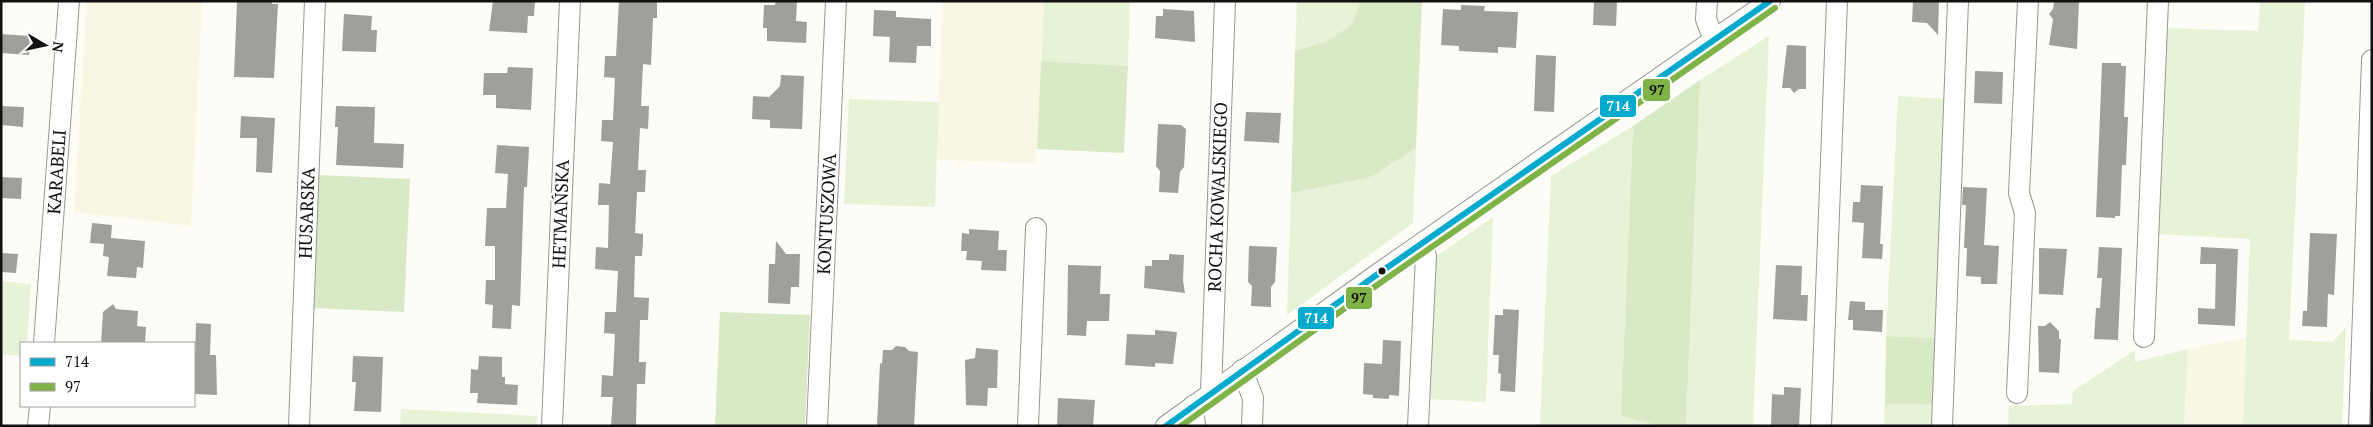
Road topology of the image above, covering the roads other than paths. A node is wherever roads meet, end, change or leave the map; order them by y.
1 (69, 1) edge
2 (315, 1) edge
3 (570, 1) edge
4 (836, 1) edge
5 (1225, 1) edge
6 (1707, 1) edge
7 (1770, 1) edge
8 (1837, 1) edge
9 (1958, 1) edge
10 (2028, 1) edge
11 (2158, 1) edge
12 (1714, 40) junction
13 (2372, 60) edge
14 (1036, 228) dead end
15 (1423, 243) junction
16 (2144, 337) dead end
17 (44, 342) edge
18 (1242, 370) junction
19 (1211, 392) junction
20 (2017, 393) dead end
21 (1193, 406) junction
22 (40, 407) edge
23 (38, 426) edge
24 (299, 426) edge
25 (552, 426) edge
26 (817, 426) edge
27 (1028, 426) edge
28 (1166, 426) edge
29 (1195, 426) edge
30 (1252, 426) edge
31 (1418, 426) edge
32 (1821, 426) edge
33 (1942, 426) edge
34 (2359, 426) edge

1 - 17 street, KARABELI
2 - 24 street, HUSARSKA
3 - 25 street, HETMAŃSKA
4 - 26 street, KONTUSZOWA
5 - 19 street, ROCHA KOWALSKIEGO
6 - 12 street
7 - 12 street
8 - 32 street
9 - 33 street
10 - 20 street
11 - 16 street
12 - 15 street
13 - 34 street
14 - 27 street
15 - 18 street
15 - 31 street
18 - 19 street
18 - 30 street
19 - 21 street
21 - 28 street
21 - 29 street
22 - 23 street

